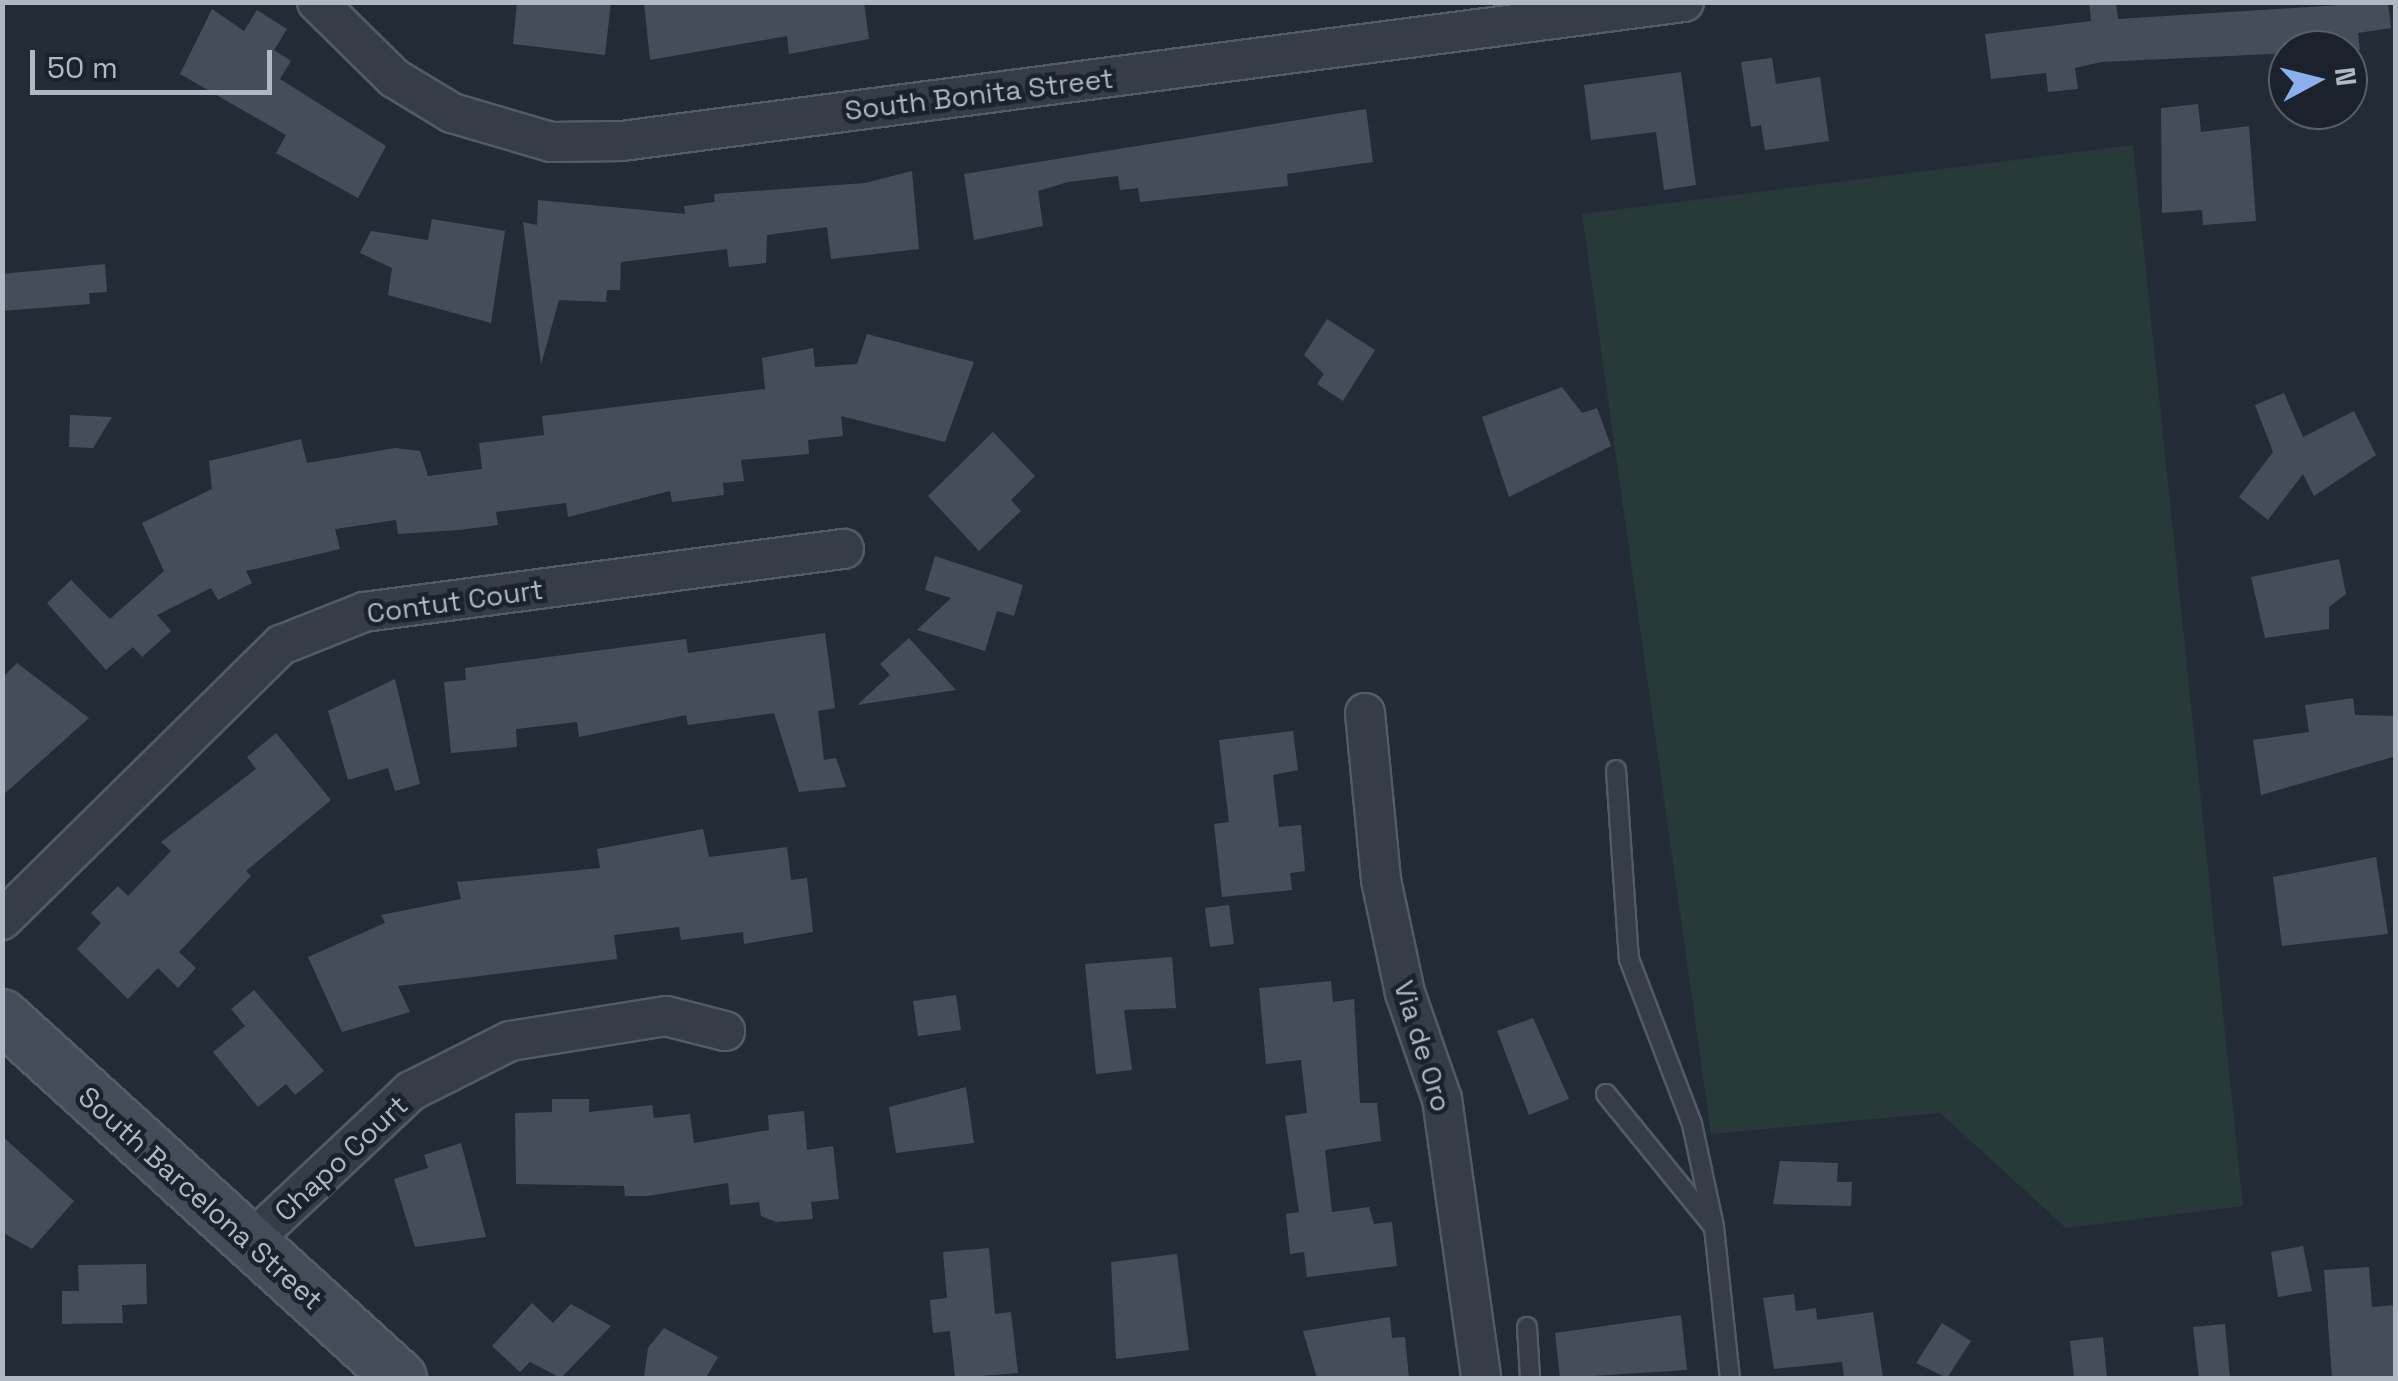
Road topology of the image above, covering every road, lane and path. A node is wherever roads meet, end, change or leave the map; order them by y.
1 (317, 2) edge
2 (1684, 2) edge
3 (844, 549) dead end
4 (1365, 713) dead end
5 (1616, 770) dead end
6 (2, 920) edge
7 (2, 1016) edge
8 (725, 1031) dead end
9 (1606, 1094) dead end
10 (1714, 1227) junction
11 (248, 1244) junction
12 (1527, 1328) dead end
13 (400, 1378) edge
14 (1481, 1378) edge
15 (1530, 1378) edge
16 (1730, 1378) edge

1 - 2 street, South Bonita Street
3 - 6 street, Contut Court
4 - 14 street, Via de Oro
5 - 10 lane
7 - 11 main road, South Barcelona Street
8 - 11 street, Chapo Court
9 - 10 lane
10 - 16 lane
11 - 13 main road, South Barcelona Street
12 - 15 lane

